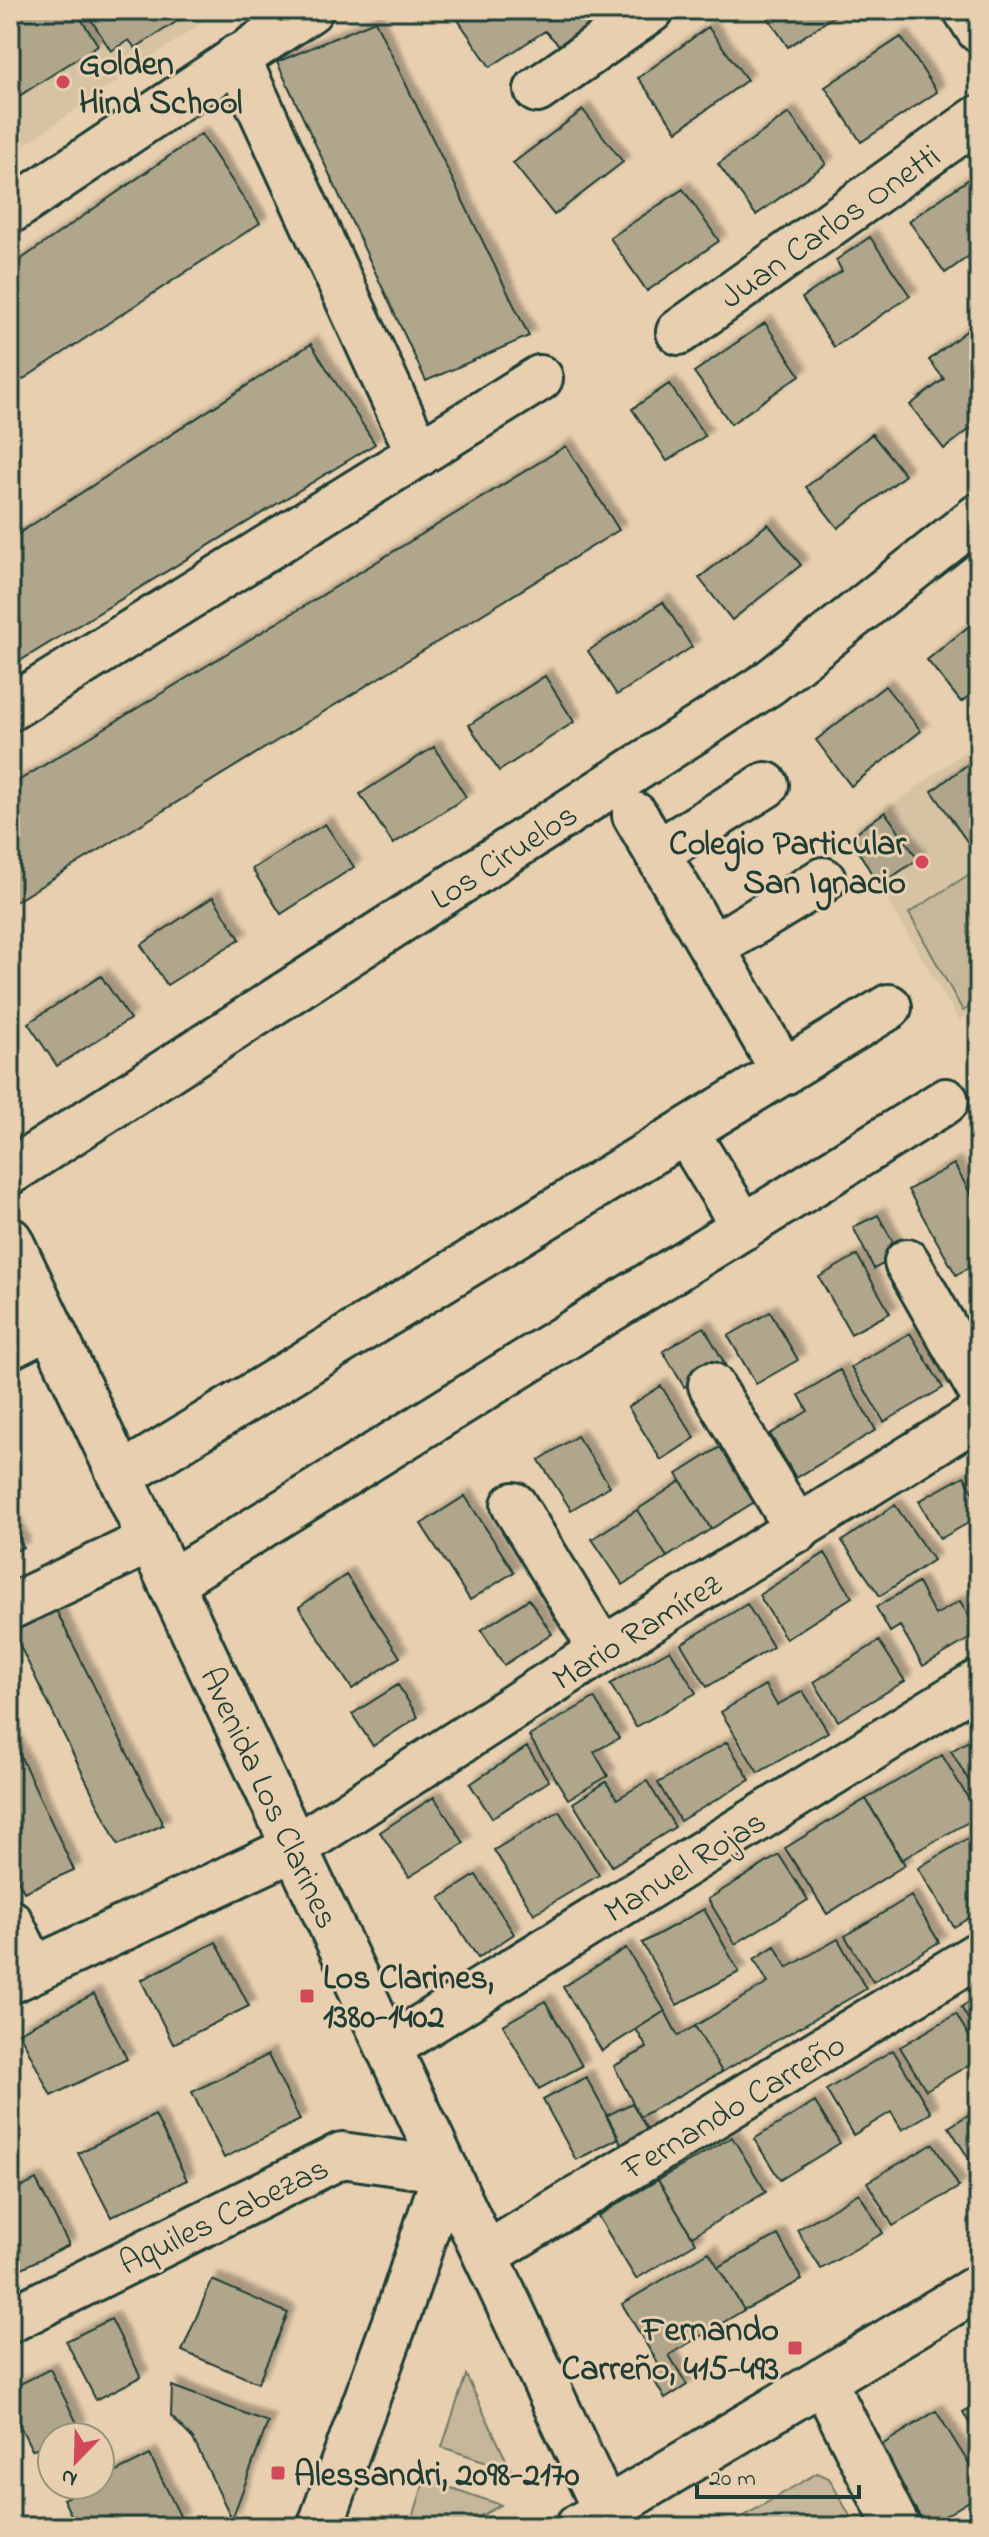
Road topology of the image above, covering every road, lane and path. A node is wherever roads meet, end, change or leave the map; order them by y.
1 (310, 10) edge
2 (651, 10) edge
3 (966, 10) edge
4 (979, 30) edge
5 (237, 57) junction
6 (537, 90) dead end
7 (979, 118) edge
8 (10, 211) edge
9 (679, 332) dead end
10 (540, 378) dead end
11 (419, 454) junction
12 (979, 516) edge
13 (10, 708) edge
14 (766, 785) dead end
15 (635, 815) dead end
16 (658, 852) junction
17 (823, 880) dead end
18 (712, 948) junction
19 (889, 1007) dead end
20 (784, 1072) junction
21 (946, 1101) dead end
22 (686, 1132) junction
23 (10, 1172) edge
24 (744, 1227) junction
25 (10, 1240) edge
26 (907, 1262) dead end
27 (50, 1326) junction
28 (10, 1346) edge
29 (711, 1385) dead end
30 (979, 1388) edge
31 (979, 1415) edge
32 (121, 1476) junction
33 (514, 1505) dead end
34 (798, 1530) junction
35 (151, 1540) junction
36 (171, 1582) junction
37 (10, 1607) edge
38 (602, 1650) junction
39 (979, 1682) edge
40 (294, 1848) junction
41 (10, 1922) edge
42 (979, 1954) edge
43 (22, 1976) edge
44 (388, 2048) junction
45 (446, 2170) junction
46 (486, 2255) junction
47 (979, 2287) edge
48 (10, 2320) edge
49 (823, 2380) junction
50 (599, 2522) edge
51 (320, 2527) edge
52 (897, 2527) edge

1 - 5 street
2 - 6 street
3 - 4 street
5 - 8 street
5 - 11 street
7 - 9 street, Juan Carlos Onetti
10 - 11 street
11 - 13 street
12 - 23 street, Los Ciruelos
14 - 16 street
15 - 16 street
16 - 18 street
17 - 18 street
18 - 20 street
19 - 20 street
20 - 22 street
21 - 24 street
22 - 24 street
22 - 32 street
24 - 36 street
25 - 27 street, Avenida Los Clarines
26 - 30 street
27 - 28 street
27 - 32 street, Avenida Los Clarines
29 - 34 street
31 - 34 street, Mario Ramírez
32 - 35 street, Avenida Los Clarines
33 - 38 street
34 - 38 street, Mario Ramírez
35 - 36 street, Avenida Los Clarines
35 - 37 street
36 - 40 street, Avenida Los Clarines
38 - 40 street, Mario Ramírez
39 - 44 street, Manuel Rojas
40 - 43 street, Mario Ramírez
40 - 44 street, Avenida Los Clarines
41 - 43 street
42 - 46 street, Fernando Carreño
44 - 45 street, Avenida Los Clarines
45 - 46 street, Avenida Los Clarines
45 - 48 street, Aquiles Cabezas
45 - 51 street
46 - 50 street, Avenida Los Clarines
47 - 49 street
49 - 50 street
49 - 52 street

